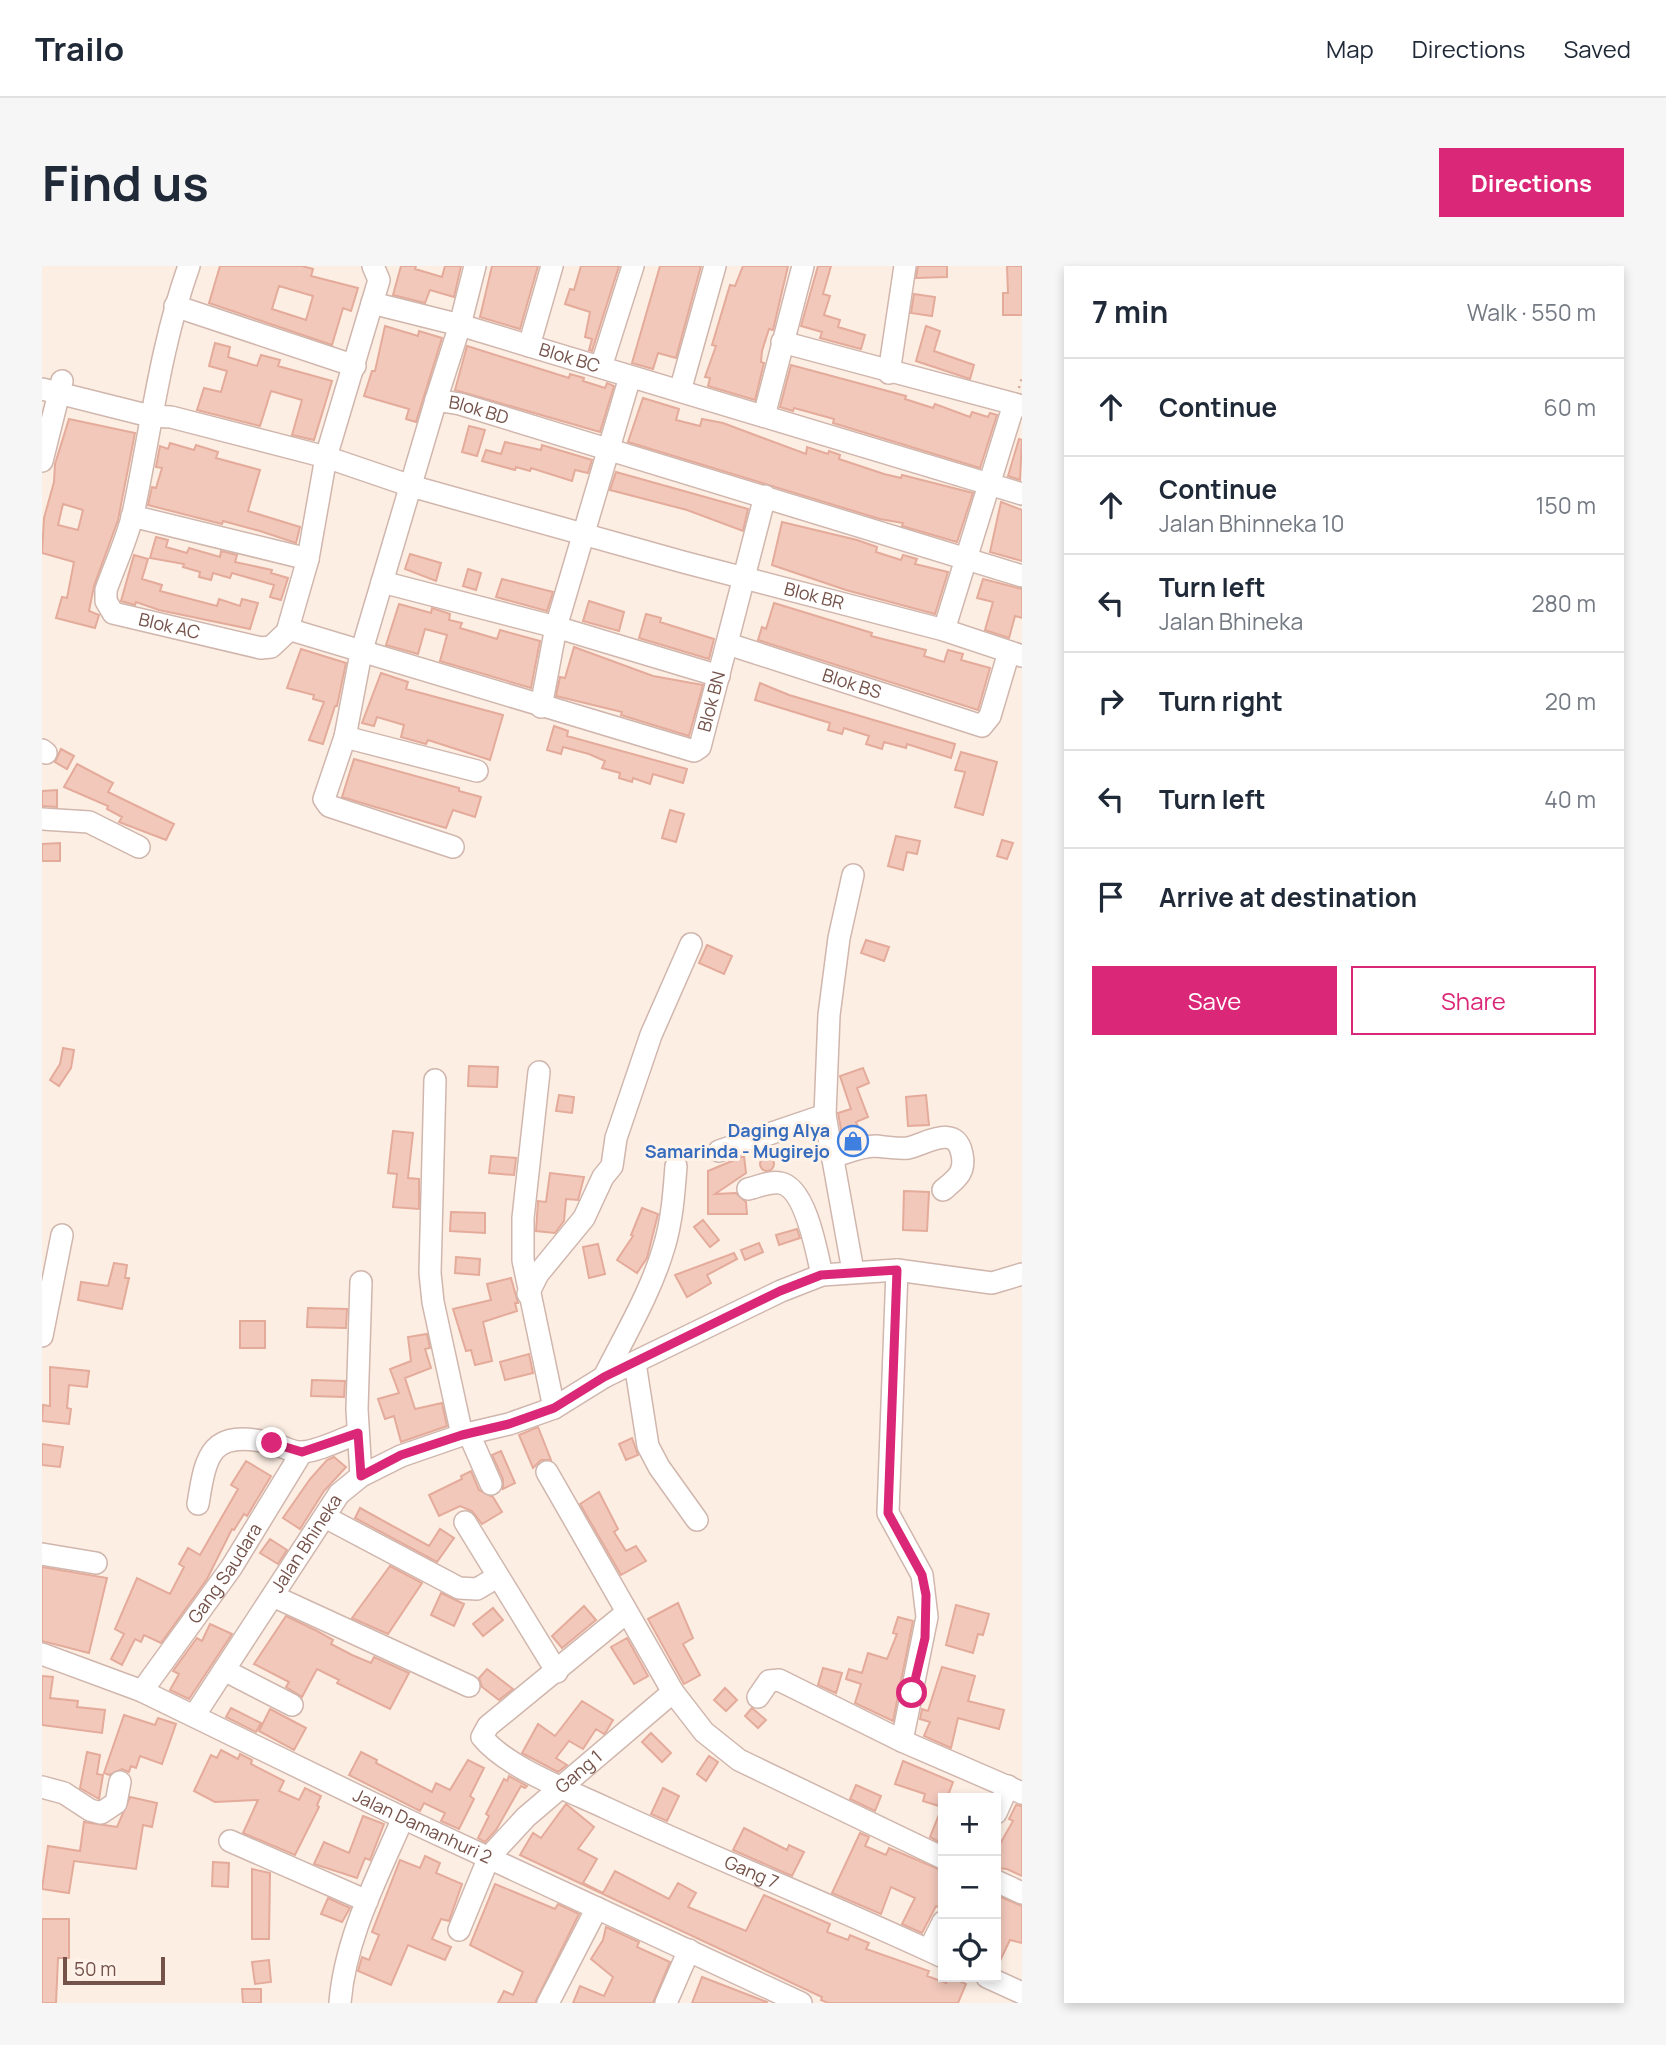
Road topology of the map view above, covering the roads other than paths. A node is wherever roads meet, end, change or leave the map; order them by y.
1 (189, 266) edge
2 (373, 266) edge
3 (475, 266) edge
4 (552, 266) edge
5 (633, 266) edge
6 (716, 266) edge
7 (803, 266) edge
8 (905, 266) edge
9 (372, 303) junction
10 (175, 306) junction
11 (460, 325) junction
12 (782, 342) junction
13 (529, 346) junction
14 (355, 366) junction
15 (601, 367) junction
16 (889, 373) junction
17 (630, 377) junction
18 (51, 385) edge
19 (680, 391) junction
20 (436, 400) junction
21 (1018, 405) edge
22 (151, 410) junction
23 (764, 416) junction
24 (608, 450) junction
25 (326, 457) junction
26 (42, 461) edge
27 (988, 484) junction
28 (411, 486) junction
29 (1022, 494) edge
30 (765, 496) junction
31 (132, 516) junction
32 (582, 533) junction
33 (308, 559) junction
34 (966, 559) junction
35 (1022, 576) edge
36 (746, 578) junction
37 (382, 582) junction
38 (556, 627) junction
39 (288, 629) junction
40 (944, 630) junction
41 (728, 644) junction
42 (361, 653) junction
43 (1015, 654) edge
44 (719, 676) junction
45 (541, 707) junction
46 (345, 737) junction
47 (477, 771) dead end
48 (42, 819) edge
49 (139, 847) dead end
50 (453, 847) dead end
51 (853, 875) dead end
52 (691, 944) dead end
53 (539, 1072) dead end
54 (435, 1080) dead end
55 (825, 1115) junction
56 (719, 1151) dead end
57 (832, 1157) junction
58 (676, 1166) dead end
59 (747, 1189) dead end
60 (943, 1189) dead end
61 (62, 1236) dead end
62 (897, 1270) junction
63 (853, 1271) junction
64 (1022, 1274) edge
65 (821, 1275) junction
66 (361, 1282) dead end
67 (528, 1294) junction
68 (42, 1336) edge
69 (635, 1363) junction
70 (604, 1377) junction
71 (554, 1408) junction
72 (358, 1433) junction
73 (466, 1435) junction
74 (302, 1452) junction
75 (547, 1472) dead end
76 (361, 1476) junction
77 (491, 1484) dead end
78 (198, 1504) dead end
79 (325, 1517) junction
80 (697, 1520) dead end
81 (465, 1522) dead end
82 (42, 1554) edge
83 (96, 1563) dead end
84 (498, 1577) junction
85 (272, 1596) junction
86 (626, 1614) junction
87 (42, 1654) edge
88 (224, 1670) junction
89 (557, 1672) junction
90 (469, 1686) dead end
91 (142, 1691) junction
92 (673, 1692) junction
93 (758, 1697) dead end
94 (292, 1704) dead end
95 (194, 1716) junction
96 (902, 1741) junction
97 (120, 1782) dead end
98 (560, 1786) junction
99 (42, 1787) edge
100 (1015, 1789) edge
101 (1001, 1807) edge
102 (403, 1818) junction
103 (230, 1840) dead end
104 (939, 1856) edge
105 (489, 1857) junction
106 (1001, 1883) edge
107 (1022, 1893) edge
108 (367, 1901) junction
109 (597, 1908) junction
110 (459, 1930) dead end
111 (690, 1950) junction
112 (936, 1953) edge
113 (998, 1982) edge
114 (1022, 1993) edge
115 (775, 1998) edge
116 (340, 2003) edge
117 (548, 2003) edge
118 (666, 2003) edge
119 (801, 2003) edge

1 - 10 street, Blok AC
2 - 9 street
3 - 11 street
4 - 13 street
5 - 15 street
6 - 19 street
7 - 12 street
8 - 16 street
9 - 11 street, Blok BC
9 - 14 street
10 - 14 street
10 - 22 street, Blok AC
11 - 13 street, Blok BC
11 - 20 street
12 - 16 street
12 - 23 street
13 - 15 street, Blok BC
14 - 25 street
15 - 17 street, Blok BC
16 - 21 street
17 - 19 street, Blok BC
17 - 24 street
18 - 22 street, Blok BR
18 - 26 street
19 - 23 street, Blok BC
20 - 24 street, Blok BD
20 - 28 street, Blok BD
21 - 27 street
22 - 25 street, Blok BR
22 - 31 street, Blok AC
23 - 27 street, Blok BC
24 - 30 street, Blok BD
24 - 32 street
25 - 28 street, Blok BR
25 - 33 street
27 - 29 street, Blok BC
27 - 34 street
28 - 32 street, Blok BR
28 - 37 street, Blok BD
30 - 34 street, Blok BD
30 - 36 street, Blok BN
31 - 33 street
31 - 39 street, Blok AC
32 - 36 street, Blok BR
32 - 38 street
33 - 39 street
34 - 35 street, Blok BD
34 - 40 street
36 - 40 street, Blok BR
36 - 41 street, Blok BN
37 - 38 street
37 - 42 street, Blok BD
38 - 44 street
38 - 45 street
39 - 42 street
40 - 43 street, Blok BR
41 - 43 street, Blok BS
41 - 44 street, Blok BN
42 - 45 street
42 - 46 street, Blok BD
44 - 45 street, Blok BN
46 - 47 street
46 - 50 street, Blok BD
48 - 49 street
51 - 55 street
52 - 67 street
53 - 67 street
54 - 73 street
55 - 56 street
55 - 57 street
57 - 60 street
57 - 63 street
58 - 70 street
59 - 65 street
61 - 68 street
62 - 63 street, Jalan Bhineka
62 - 64 street, Jalan Bhineka
62 - 96 street
63 - 65 street, Jalan Bhineka
65 - 69 street, Jalan Bhineka
66 - 72 street
67 - 71 street
69 - 70 street, Jalan Bhineka
69 - 80 street
70 - 71 street, Jalan Bhineka
71 - 73 street, Jalan Bhineka
72 - 74 street
72 - 76 street
73 - 76 street, Jalan Bhineka
73 - 77 street
74 - 78 street
74 - 91 street, Gang Saudara
75 - 86 street
76 - 79 street, Jalan Bhineka
79 - 84 street
79 - 85 street, Jalan Bhineka
81 - 84 street
82 - 83 street
84 - 89 street
85 - 88 street, Jalan Bhineka
85 - 90 street
86 - 89 street
86 - 92 street
87 - 91 street, Jalan Damanhuri 2
88 - 94 street
88 - 95 street, Jalan Bhineka
89 - 98 street, Gang 7
91 - 95 street, Jalan Damanhuri 2
92 - 98 street, Gang 1
92 - 104 street
93 - 96 street
95 - 102 street, Jalan Damanhuri 2
96 - 100 street
97 - 99 street
98 - 105 street, Gang 1
98 - 112 street, Gang 7
100 - 101 street
102 - 105 street, Jalan Damanhuri 2
102 - 108 street
103 - 108 street
105 - 109 street, Jalan Damanhuri 2
105 - 110 street
106 - 107 street
108 - 116 street
109 - 111 street, Jalan Damanhuri 2
109 - 117 street
111 - 115 street, Jalan Damanhuri 2
111 - 118 street
113 - 114 street
115 - 119 street, Jalan Damanhuri 2

